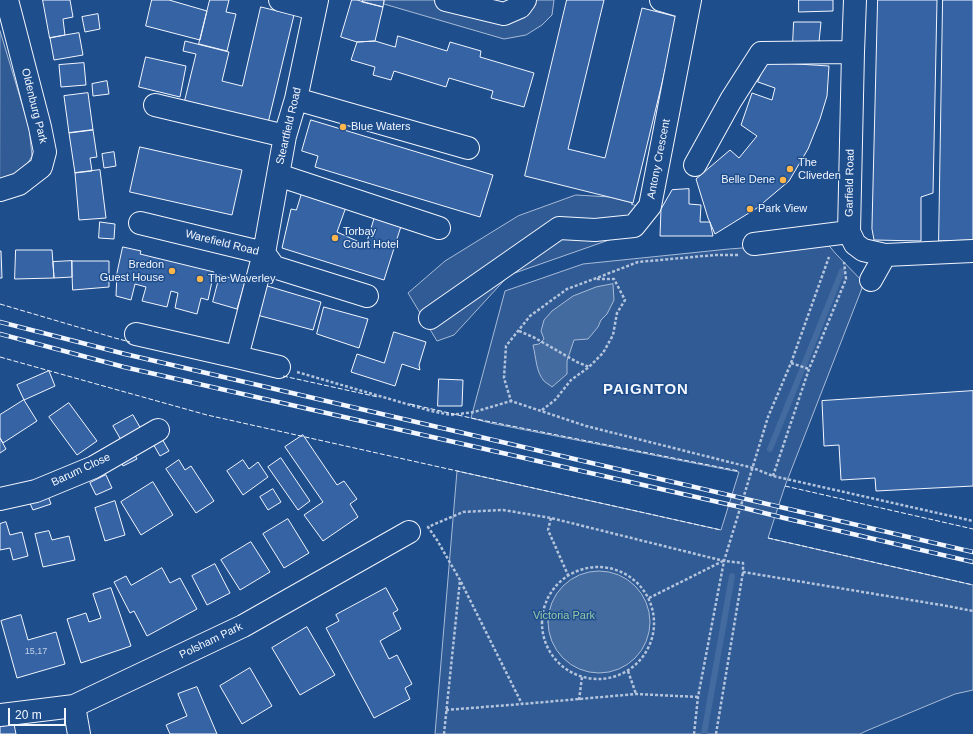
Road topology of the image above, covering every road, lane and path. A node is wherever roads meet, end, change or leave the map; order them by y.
1 (7, 0) edge
2 (280, 0) edge
3 (446, 0) edge
4 (525, 0) edge
5 (661, 0) edge
6 (855, 0) edge
7 (316, 4) edge
8 (689, 4) edge
9 (853, 52) junction
10 (296, 99) junction
11 (155, 105) dead end
12 (285, 136) junction
13 (468, 148) dead end
14 (695, 165) dead end
15 (278, 176) junction
16 (0, 190) edge
17 (140, 223) dead end
18 (439, 228) dead end
19 (849, 232) junction
20 (746, 249) joint
21 (973, 251) edge
22 (264, 253) junction
23 (885, 254) junction
24 (822, 256) dead end
25 (844, 257) dead end
26 (594, 279) junction
27 (871, 280) dead end
28 (367, 296) dead end
29 (430, 318) dead end
30 (519, 331) junction
31 (136, 334) dead end
32 (237, 357) junction
33 (791, 363) junction
34 (279, 367) joint
35 (589, 367) junction
36 (810, 369) junction
37 (511, 401) junction
38 (541, 410) junction
39 (158, 430) dead end
40 (753, 468) junction
41 (773, 476) junction
42 (0, 499) edge
43 (551, 518) junction
44 (973, 521) edge
45 (409, 532) dead end
46 (724, 561) junction
47 (743, 572) junction
48 (568, 575) junction
49 (460, 580) junction
50 (649, 598) junction
51 (973, 611) edge
52 (628, 671) junction
53 (582, 677) junction
54 (636, 694) junction
55 (698, 697) junction
56 (579, 700) junction
57 (522, 704) junction
58 (74, 706) junction
59 (446, 710) junction
60 (0, 715) edge
61 (79, 734) edge
62 (444, 734) edge
63 (694, 734) edge
64 (716, 734) edge

1 - 16 street, Oldenburg Park
2 - 7 street
3 - 4 street
5 - 8 street
6 - 9 street, Garfield Road
7 - 10 street, Steartfield Road
8 - 29 street, Antony Crescent
9 - 14 street
9 - 19 street, Garfield Road
10 - 12 street, Steartfield Road
10 - 13 street
11 - 12 street
12 - 15 street, Steartfield Road
15 - 18 street
15 - 22 street, Steartfield Road
17 - 22 street, Warefield Road
19 - 20 street
19 - 23 street, Garfield Road
20 - 26 path
21 - 23 street, Garfield Road
22 - 28 street, Warefield Road
22 - 32 street, Steartfield Road
23 - 27 street
24 - 33 path
25 - 36 path
26 - 30 path
26 - 35 path
30 - 35 path
30 - 37 path
31 - 32 street
32 - 34 street
33 - 36 path
33 - 40 path
34 - 37 path
35 - 38 path
36 - 41 path
37 - 38 path
38 - 40 path
39 - 42 street, Barum Close
40 - 41 path
40 - 46 path
41 - 44 path
43 - 46 path
43 - 48 path
43 - 49 path
45 - 58 street, Polsham Park
46 - 47 path
46 - 50 path
46 - 55 path
47 - 51 path
47 - 64 path
48 - 50 path
48 - 53 path
49 - 57 path
49 - 59 path
50 - 52 path
52 - 53 path
52 - 54 path
53 - 56 path
54 - 55 path
54 - 56 path
55 - 63 path
56 - 57 path
57 - 59 path
58 - 60 street, Polsham Park
58 - 61 street
59 - 62 path

